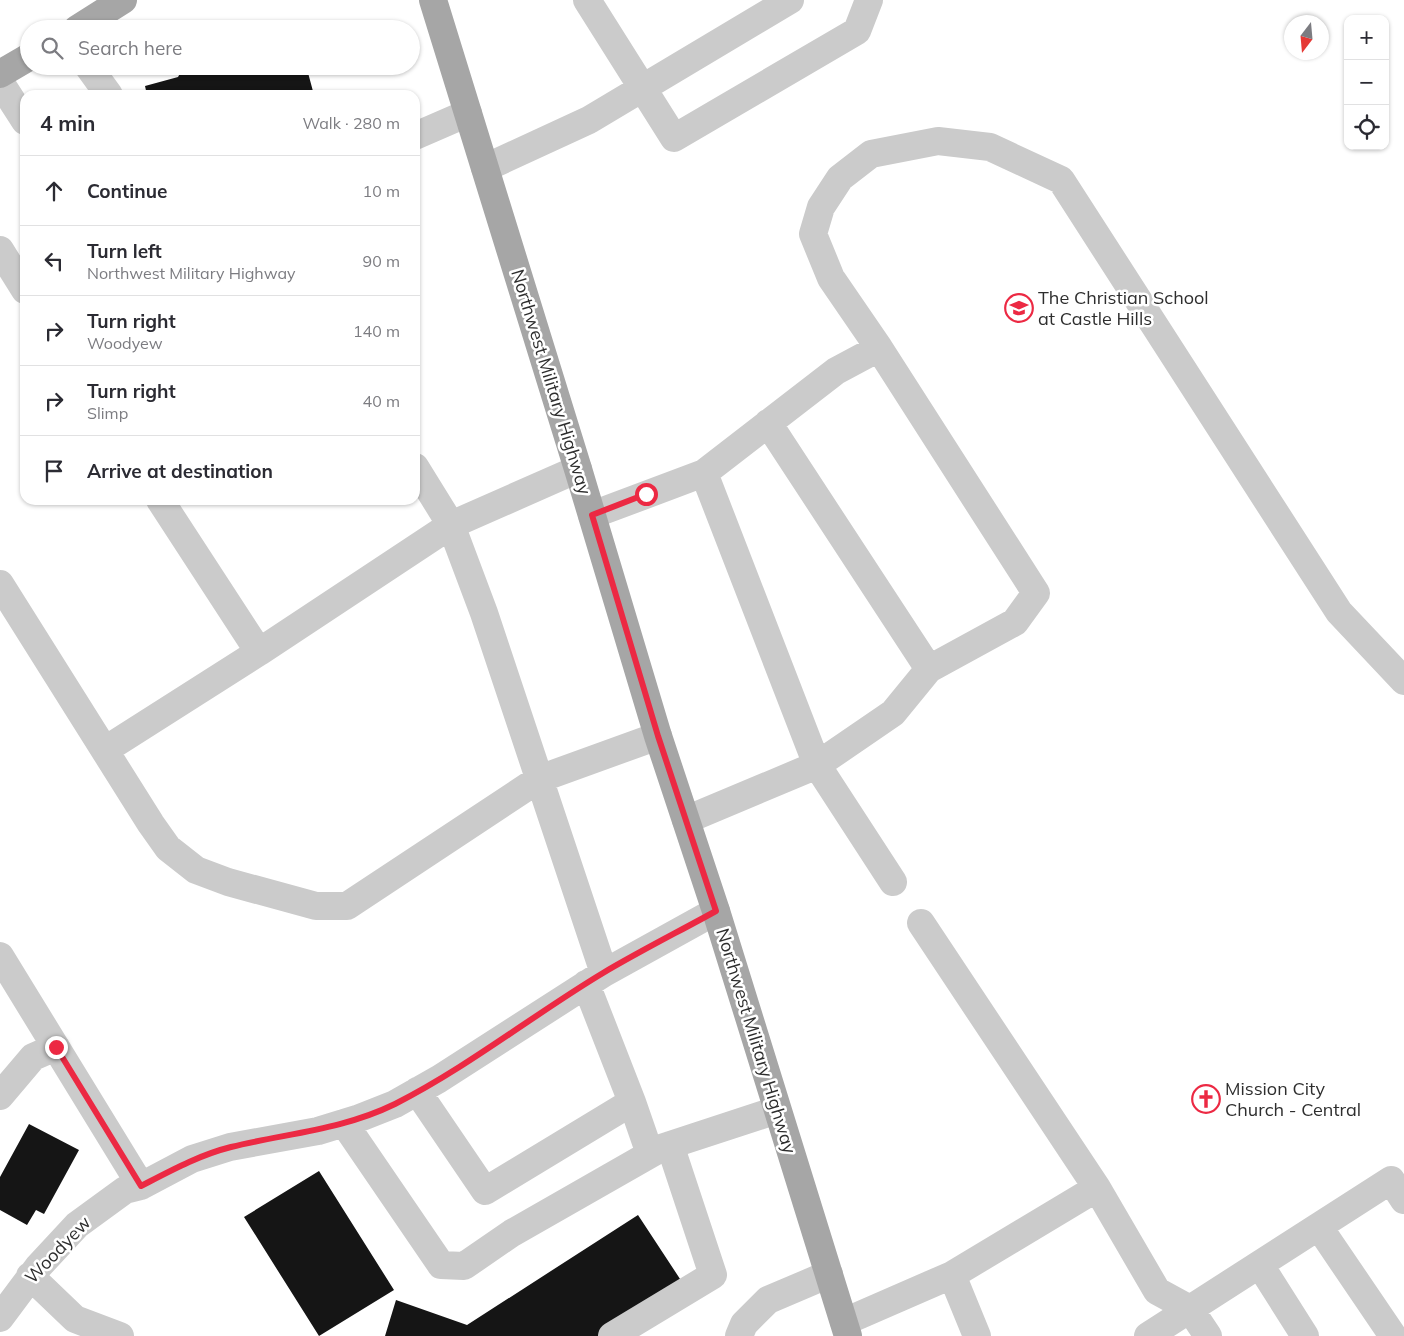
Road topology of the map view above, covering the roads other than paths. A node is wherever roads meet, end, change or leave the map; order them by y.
1 (123, 0) edge
2 (433, 0) edge
3 (587, 0) edge
4 (790, 0) edge
5 (869, 0) edge
6 (91, 20) edge
7 (20, 62) edge
8 (0, 74) edge
9 (95, 75) edge
10 (0, 82) edge
11 (642, 88) junction
12 (105, 90) edge
13 (468, 113) junction
14 (20, 114) edge
15 (420, 134) edge
16 (485, 168) junction
17 (0, 250) edge
18 (20, 282) edge
19 (879, 348) junction
20 (768, 423) junction
21 (578, 469) junction
22 (704, 472) junction
23 (420, 475) edge
24 (163, 505) edge
25 (592, 515) junction
26 (451, 525) junction
27 (0, 584) edge
28 (259, 652) junction
29 (929, 669) junction
30 (1404, 681) edge
31 (658, 736) junction
32 (105, 750) junction
33 (817, 765) junction
34 (539, 779) junction
35 (686, 820) junction
36 (893, 882) dead end
37 (716, 911) junction
38 (921, 923) dead end
39 (0, 956) edge
40 (595, 979) junction
41 (56, 1047) junction
42 (417, 1091) junction
43 (0, 1096) edge
44 (632, 1102) junction
45 (777, 1110) junction
46 (344, 1123) junction
47 (660, 1149) junction
48 (1400, 1184) edge
49 (141, 1186) junction
50 (1097, 1188) junction
51 (1319, 1227) junction
52 (1260, 1265) junction
53 (829, 1274) junction
54 (952, 1275) junction
55 (30, 1276) junction
56 (1190, 1309) junction
57 (0, 1318) edge
58 (846, 1329) edge
59 (105, 1334) edge
60 (612, 1336) edge
61 (739, 1336) edge
62 (977, 1336) edge
63 (1148, 1336) edge
64 (1208, 1336) edge
65 (1305, 1336) edge
66 (1393, 1336) edge

1 - 6 main road
2 - 13 main road, Northwest Military Highway
3 - 11 street
4 - 11 street
5 - 11 street
7 - 8 main road
9 - 12 street
10 - 14 street
11 - 16 street
13 - 15 street
13 - 16 main road, Northwest Military Highway
16 - 21 main road, Northwest Military Highway
17 - 18 street
19 - 20 street
19 - 29 street
19 - 30 street
20 - 22 street
20 - 29 street
21 - 25 main road, Northwest Military Highway
21 - 26 street
22 - 25 street
22 - 33 street
23 - 26 street
24 - 28 street
25 - 31 main road, Northwest Military Highway
26 - 28 street
26 - 34 street
27 - 32 street
28 - 32 street
29 - 33 street
31 - 34 street
31 - 35 main road, Northwest Military Highway
32 - 34 street
33 - 35 street
33 - 36 street
34 - 40 street
35 - 37 main road, Northwest Military Highway
37 - 40 street, Woodyew
37 - 45 main road, Northwest Military Highway
38 - 50 street
39 - 41 street
40 - 42 street, Woodyew
40 - 44 street
41 - 43 street
41 - 49 street
42 - 44 street
42 - 46 street, Woodyew
44 - 47 street
45 - 47 street
45 - 53 main road, Northwest Military Highway
46 - 47 street
46 - 49 street, Woodyew
47 - 60 street
48 - 51 street
49 - 55 street, Woodyew
50 - 54 street
50 - 56 street
51 - 52 street
51 - 66 street
52 - 56 street
52 - 65 street
53 - 58 main road, Northwest Military Highway
53 - 61 street
54 - 58 street
54 - 62 street
55 - 57 street, Woodyew
55 - 59 street
56 - 63 street
56 - 64 street

